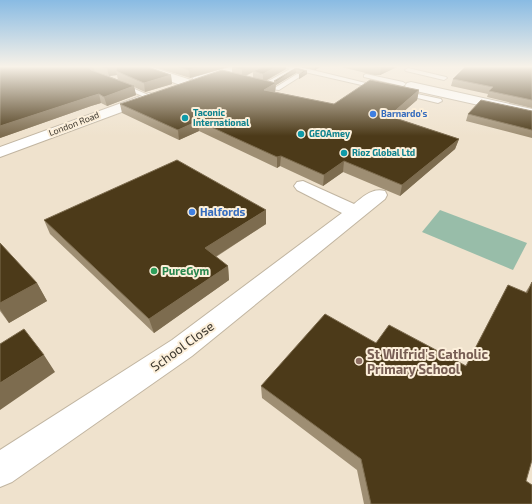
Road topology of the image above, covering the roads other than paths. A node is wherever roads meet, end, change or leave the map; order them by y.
1 (145, 90) edge
2 (169, 90) edge
3 (392, 90) edge
4 (427, 90) edge
5 (159, 93) junction
6 (438, 101) dead end
7 (532, 113) edge
8 (0, 152) edge
9 (303, 186) dead end
10 (378, 195) dead end
11 (356, 212) junction
12 (0, 470) edge

1 - 5 lane
2 - 5 street, London Road
3 - 6 lane
4 - 7 street
5 - 8 street, London Road
9 - 11 street
10 - 11 street, School Close
11 - 12 street, School Close

